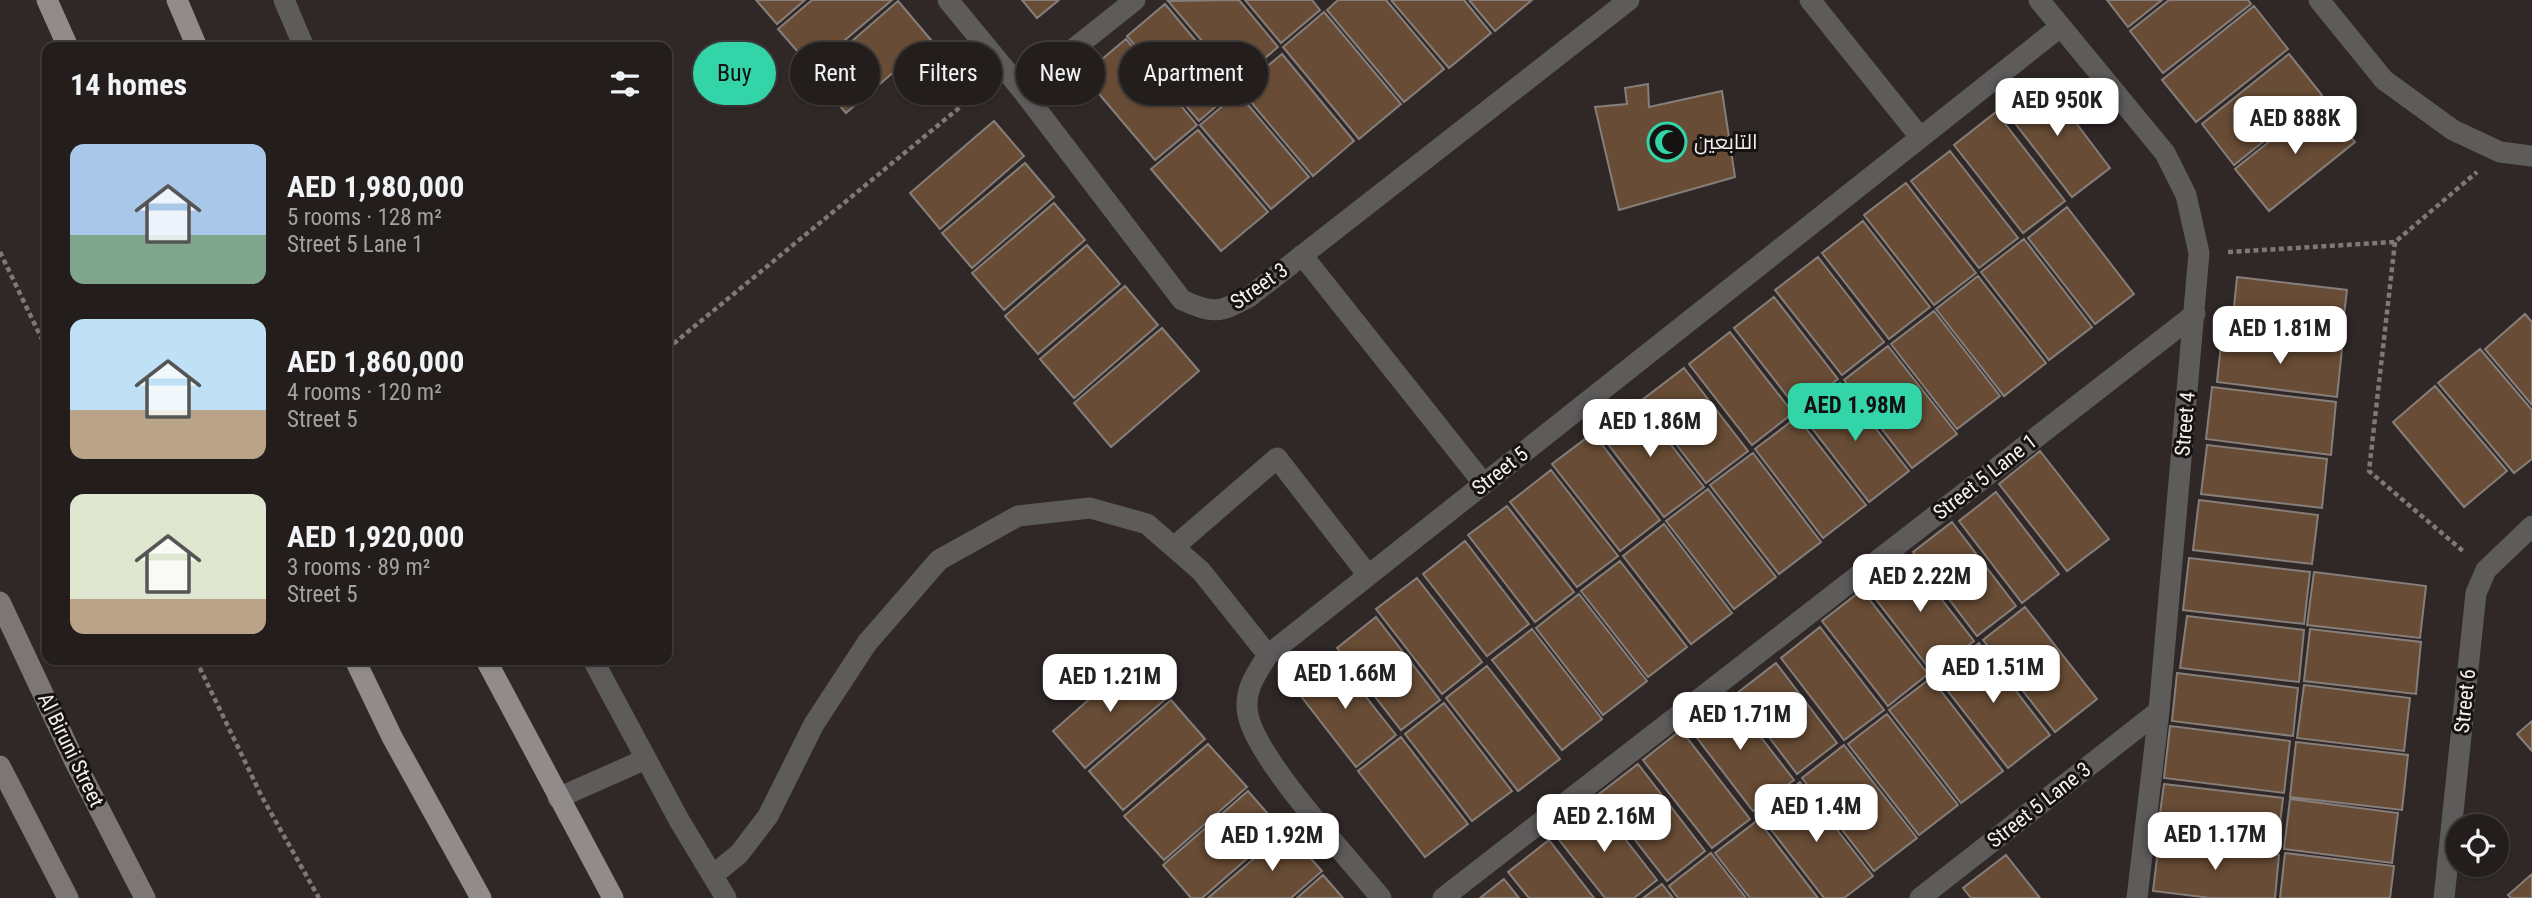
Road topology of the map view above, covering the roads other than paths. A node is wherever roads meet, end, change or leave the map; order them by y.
1 (47, 0) edge
2 (177, 0) edge
3 (284, 0) edge
4 (948, 0) edge
5 (1135, 0) edge
6 (1629, 0) edge
7 (1810, 0) edge
8 (2039, 0) edge
9 (2319, 0) edge
10 (2060, 27) junction
11 (66, 42) edge
12 (195, 42) edge
13 (302, 42) edge
14 (1083, 42) edge
15 (1016, 83) edge
16 (1034, 105) edge
17 (1920, 137) junction
18 (2532, 156) edge
19 (1302, 255) junction
20 (2195, 314) junction
21 (1484, 484) junction
22 (2532, 526) edge
23 (1174, 547) junction
24 (1368, 576) junction
25 (0, 602) edge
26 (1268, 655) junction
27 (357, 665) edge
28 (489, 665) edge
29 (596, 665) edge
30 (2159, 711) junction
31 (646, 759) junction
32 (0, 766) edge
33 (558, 798) junction
34 (713, 875) junction
35 (2445, 897) edge
36 (68, 898) edge
37 (145, 898) edge
38 (481, 898) edge
39 (613, 898) edge
40 (726, 898) edge
41 (1381, 898) edge
42 (1443, 898) edge
43 (1920, 898) edge
44 (2137, 898) edge

1 - 11 main road
2 - 12 main road
3 - 13 street
4 - 15 street, Street 3
5 - 14 street
6 - 19 street, Street 3
7 - 17 street
8 - 10 street, Street 4
9 - 18 street
10 - 17 street, Street 5
10 - 20 street, Street 4
16 - 19 street, Street 3
17 - 21 street, Street 5
19 - 21 street
20 - 30 street, Street 4
20 - 42 street, Street 5 Lane 1
21 - 24 street, Street 5
22 - 35 street, Street 6
23 - 24 street
23 - 26 street
23 - 34 street
24 - 26 street, Street 5
25 - 37 street, Al Biruni Street
26 - 41 street, Street 5
27 - 38 main road
28 - 33 main road
29 - 31 street
30 - 43 street, Street 5 Lane 3
30 - 44 street, Street 4
31 - 33 street
31 - 34 street
32 - 36 street
33 - 39 main road
34 - 40 street

